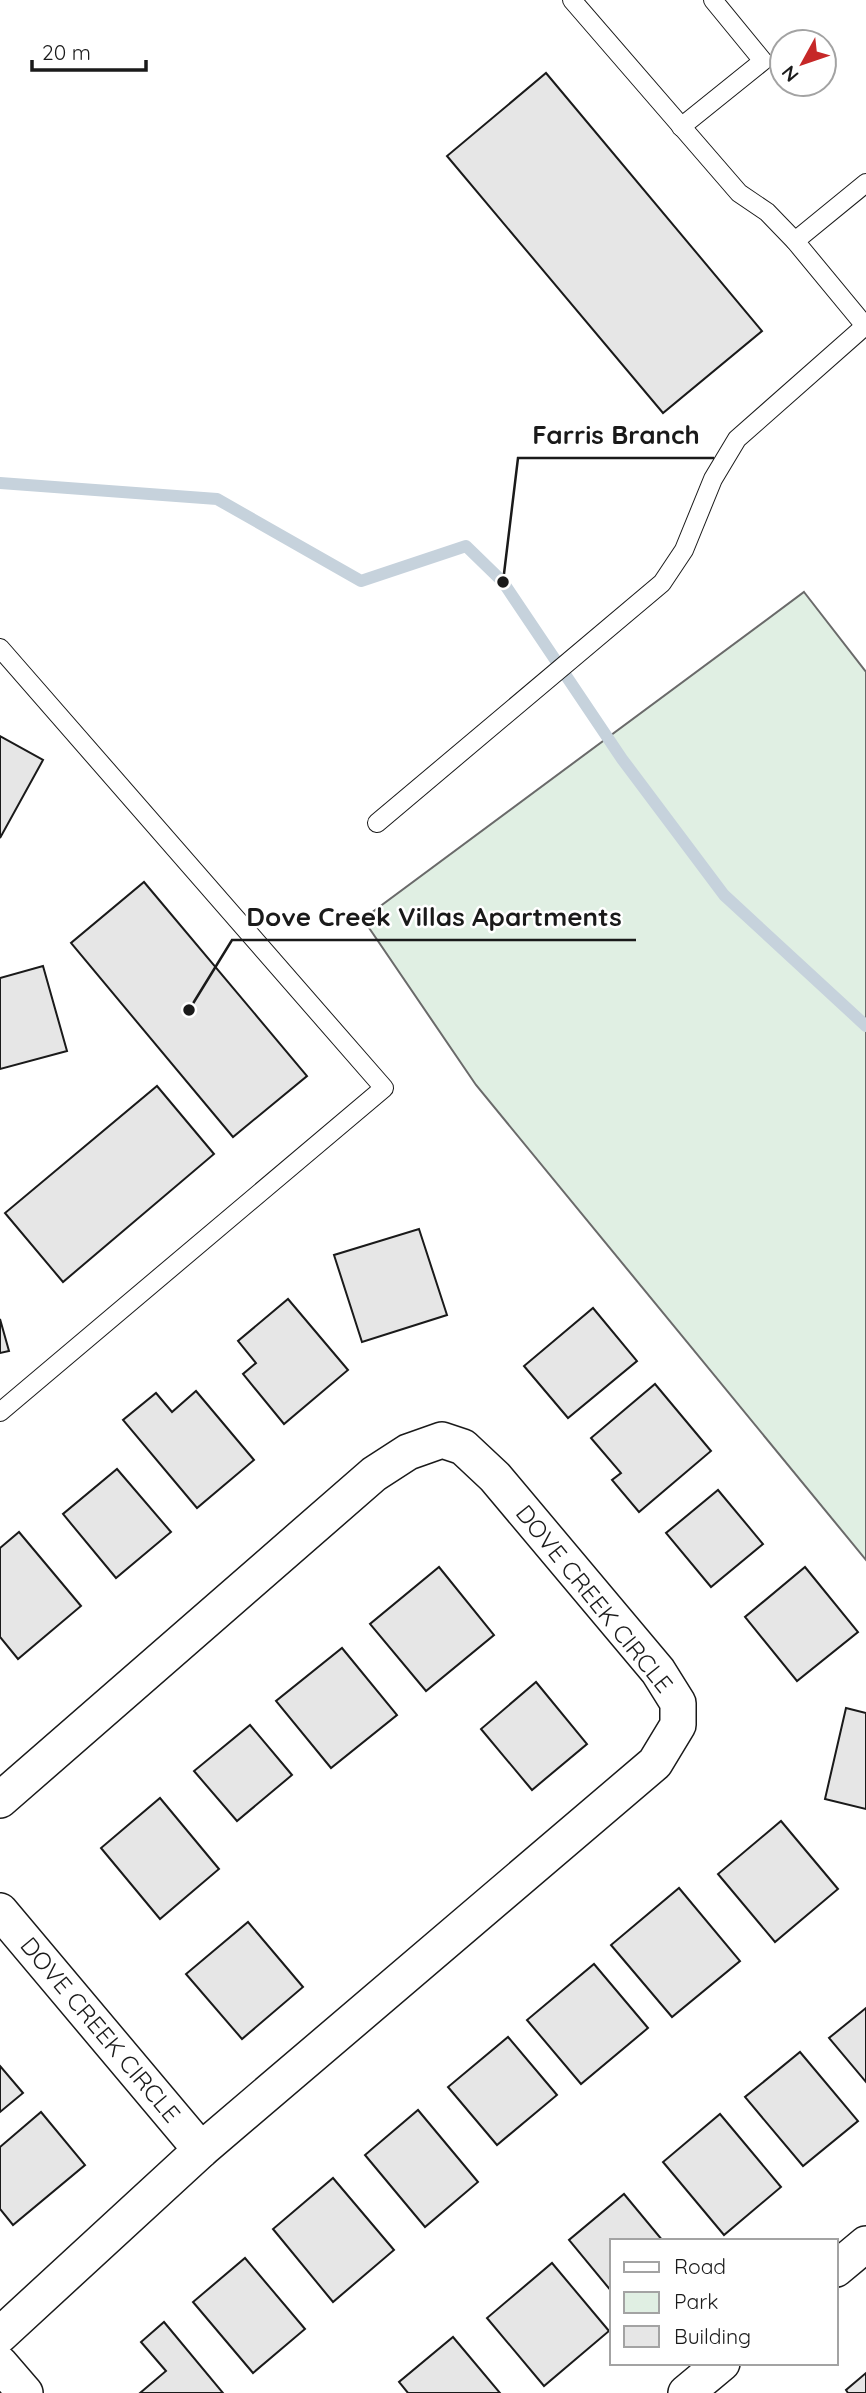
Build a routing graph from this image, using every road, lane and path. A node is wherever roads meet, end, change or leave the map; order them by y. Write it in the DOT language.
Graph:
graph roads {
  1 [pos="572,0"];
  2 [pos="713,0"];
  3 [pos="681,127"];
  4 [pos="866,183"];
  5 [pos="796,241"];
  6 [pos="866,327"];
  7 [pos="0,648"];
  8 [pos="377,823"];
  9 [pos="0,1412"];
  10 [pos="0,1800"];
  11 [pos="0,1910"];
  12 [pos="201,2150"];
  13 [pos="866,2244"];
  14 [pos="838,2267"];
  15 [pos="0,2335"];
  16 [pos="0,2364"];
  17 [pos="720,2365"];
  18 [pos="25,2393"];
  19 [pos="687,2393"];
  1 -- 3 [label="lane"];
  2 -- 3 [label="lane"];
  3 -- 5 [label="lane"];
  4 -- 5 [label="lane"];
  5 -- 6 [label="lane"];
  6 -- 8 [label="lane"];
  7 -- 9 [label="lane"];
  10 -- 12 [label="street, DOVE CREEK CIRCLE"];
  11 -- 12 [label="street, DOVE CREEK CIRCLE"];
  12 -- 15 [label="street, DOVE CREEK CIRCLE"];
  13 -- 14 [label="street"];
  16 -- 18 [label="street"];
  17 -- 19 [label="street"];
}
